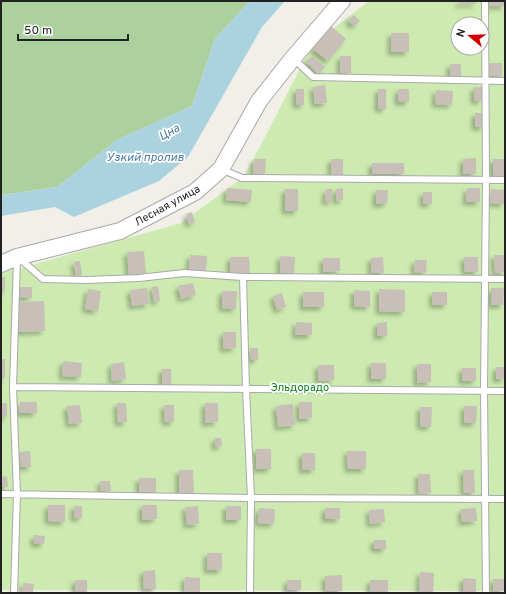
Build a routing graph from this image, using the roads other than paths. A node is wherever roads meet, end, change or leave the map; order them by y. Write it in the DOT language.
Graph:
graph roads {
  1 [pos="342,1"];
  2 [pos="485,1"];
  3 [pos="293,58"];
  4 [pos="485,81"];
  5 [pos="505,81"];
  6 [pos="221,169"];
  7 [pos="486,180"];
  8 [pos="505,180"];
  9 [pos="17,257"];
  10 [pos="1,264"];
  11 [pos="243,277"];
  12 [pos="485,279"];
  13 [pos="505,279"];
  14 [pos="14,387"];
  15 [pos="246,389"];
  16 [pos="484,390"];
  17 [pos="505,391"];
  18 [pos="1,494"];
  19 [pos="17,494"];
  20 [pos="251,498"];
  21 [pos="485,499"];
  22 [pos="505,499"];
  23 [pos="14,593"];
  24 [pos="250,593"];
  25 [pos="486,593"];
  1 -- 3 [label="street, Лесная улица"];
  2 -- 4 [label="lane"];
  3 -- 4 [label="lane"];
  3 -- 6 [label="street, Лесная улица"];
  4 -- 5 [label="lane"];
  4 -- 7 [label="lane"];
  6 -- 7 [label="lane"];
  6 -- 9 [label="street, Лесная улица"];
  7 -- 8 [label="lane"];
  7 -- 12 [label="lane"];
  9 -- 10 [label="street, Лесная улица"];
  9 -- 11 [label="lane"];
  9 -- 14 [label="lane"];
  11 -- 12 [label="lane"];
  11 -- 15 [label="lane"];
  12 -- 13 [label="lane"];
  12 -- 16 [label="lane"];
  14 -- 15 [label="lane"];
  14 -- 19 [label="lane"];
  15 -- 16 [label="lane"];
  15 -- 20 [label="lane"];
  16 -- 17 [label="lane"];
  16 -- 21 [label="lane"];
  18 -- 19 [label="lane"];
  19 -- 20 [label="lane"];
  19 -- 23 [label="lane"];
  20 -- 21 [label="lane"];
  20 -- 24 [label="lane"];
  21 -- 22 [label="lane"];
  21 -- 25 [label="lane"];
}
